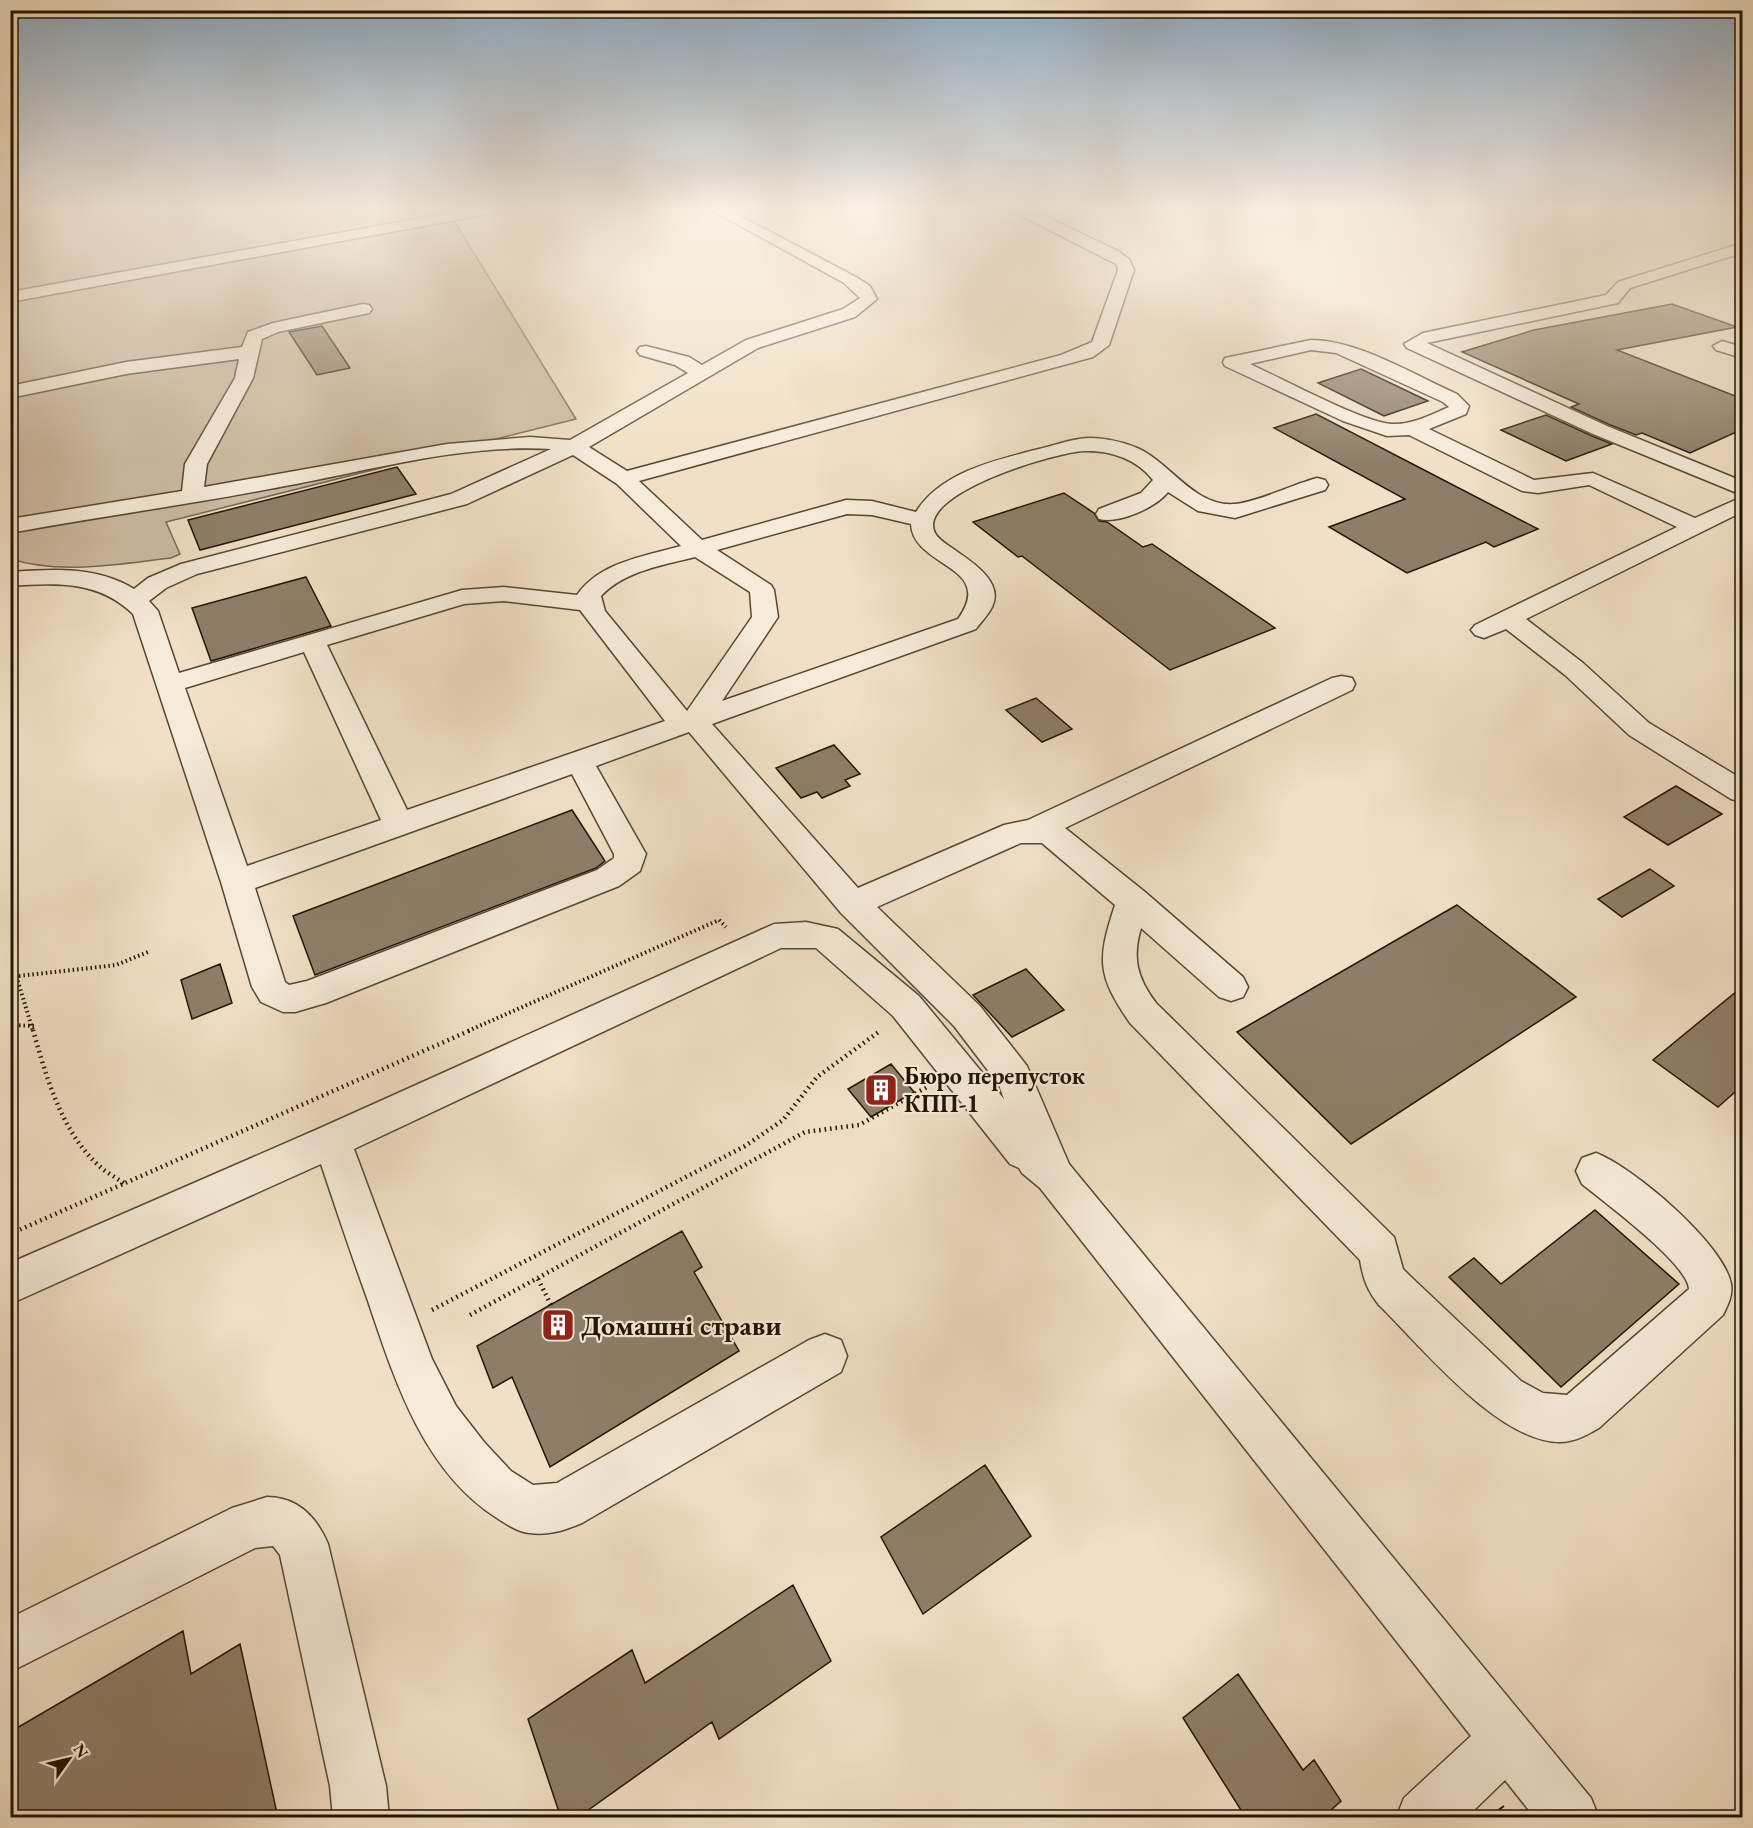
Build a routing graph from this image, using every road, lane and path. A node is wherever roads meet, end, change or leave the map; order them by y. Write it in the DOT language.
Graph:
graph roads {
  1 [pos="36,292"];
  2 [pos="865,292"];
  3 [pos="1119,292"];
  4 [pos="1618,292"];
  5 [pos="10,297"];
  6 [pos="363,309"];
  7 [pos="1722,346"];
  8 [pos="646,351"];
  9 [pos="249,352"];
  10 [pos="1743,353"];
  11 [pos="702,373"];
  12 [pos="10,392"];
  13 [pos="1412,429"];
  14 [pos="573,447"];
  15 [pos="622,479"];
  16 [pos="1164,480"];
  17 [pos="1317,485"];
  18 [pos="1743,489"];
  19 [pos="192,495"];
  20 [pos="1743,504"];
  21 [pos="1107,514"];
  22 [pos="922,520"];
  23 [pos="10,526"];
  24 [pos="1695,527"];
  25 [pos="698,549"];
  26 [pos="10,579"];
  27 [pos="136,600"];
  28 [pos="591,604"];
  29 [pos="1508,618"];
  30 [pos="1484,630"];
  31 [pos="312,641"];
  32 [pos="170,684"];
  33 [pos="1342,684"];
  34 [pos="688,723"];
  35 [pos="579,761"];
  36 [pos="1743,792"];
  37 [pos="399,825"];
  38 [pos="1034,830"];
  39 [pos="237,882"];
  40 [pos="1133,900"];
  41 [pos="853,904"];
  42 [pos="745,951"];
  43 [pos="148,952"];
  44 [pos="10,955"];
  45 [pos="17,975"];
  46 [pos="10,977"];
  47 [pos="1231,987"];
  48 [pos="873,1022"];
  49 [pos="10,1025"];
  50 [pos="34,1026"];
  51 [pos="880,1031"];
  52 [pos="887,1038"];
  53 [pos="922,1077"];
  54 [pos="332,1141"];
  55 [pos="1039,1164"];
  56 [pos="1596,1170"];
  57 [pos="124,1183"];
  58 [pos="10,1234"];
  59 [pos="538,1279"];
  60 [pos="10,1284"];
  61 [pos="551,1305"];
  62 [pos="470,1315"];
  63 [pos="399,1327"];
  64 [pos="825,1356"];
  65 [pos="10,1646"];
  66 [pos="1506,1737"];
  67 [pos="361,1818"];
  68 [pos="1424,1818"];
  69 [pos="1571,1818"];
  1 -- 5 [label="lane"];
  2 -- 11 [label="lane"];
  3 -- 15 [label="lane"];
  4 -- 18 [label="lane"];
  6 -- 9 [label="lane"];
  7 -- 10 [label="lane"];
  8 -- 11 [label="lane"];
  9 -- 12 [label="lane"];
  9 -- 19 [label="lane"];
  11 -- 14 [label="lane"];
  13 -- 13 [label="lane"];
  13 -- 24 [label="lane"];
  14 -- 15 [label="lane"];
  14 -- 19 [label="lane"];
  14 -- 27 [label="lane"];
  15 -- 25 [label="lane"];
  16 -- 17 [label="lane"];
  16 -- 21 [label="lane"];
  16 -- 22 [label="lane"];
  19 -- 23 [label="lane"];
  20 -- 24 [label="lane"];
  22 -- 25 [label="lane"];
  22 -- 34 [label="lane"];
  24 -- 29 [label="lane"];
  25 -- 28 [label="lane"];
  25 -- 34 [label="lane"];
  26 -- 27 [label="lane"];
  27 -- 32 [label="lane"];
  28 -- 31 [label="lane"];
  28 -- 34 [label="lane"];
  29 -- 30 [label="lane"];
  29 -- 36 [label="lane"];
  31 -- 32 [label="lane"];
  31 -- 37 [label="lane"];
  32 -- 39 [label="lane"];
  33 -- 38 [label="lane"];
  34 -- 35 [label="lane"];
  34 -- 41 [label="lane"];
  35 -- 37 [label="lane"];
  35 -- 39 [label="lane"];
  37 -- 39 [label="lane"];
  38 -- 40 [label="lane"];
  38 -- 41 [label="lane"];
  40 -- 47 [label="lane"];
  40 -- 56 [label="lane"];
  41 -- 55 [label="lane"];
  42 -- 54 [label="lane"];
  42 -- 55 [label="lane"];
  42 -- 57 [label="path"];
  43 -- 45 [label="path"];
  44 -- 45 [label="path"];
  45 -- 46 [label="path"];
  45 -- 50 [label="path"];
  48 -- 51 [label="path"];
  49 -- 50 [label="path"];
  50 -- 57 [label="path"];
  51 -- 52 [label="path"];
  51 -- 63 [label="path"];
  53 -- 59 [label="path"];
  54 -- 60 [label="lane"];
  54 -- 63 [label="lane"];
  55 -- 66 [label="lane"];
  57 -- 58 [label="path"];
  59 -- 61 [label="path"];
  59 -- 62 [label="path"];
  63 -- 64 [label="lane"];
  65 -- 67 [label="lane"];
  66 -- 68 [label="lane"];
  66 -- 69 [label="lane"];
}
